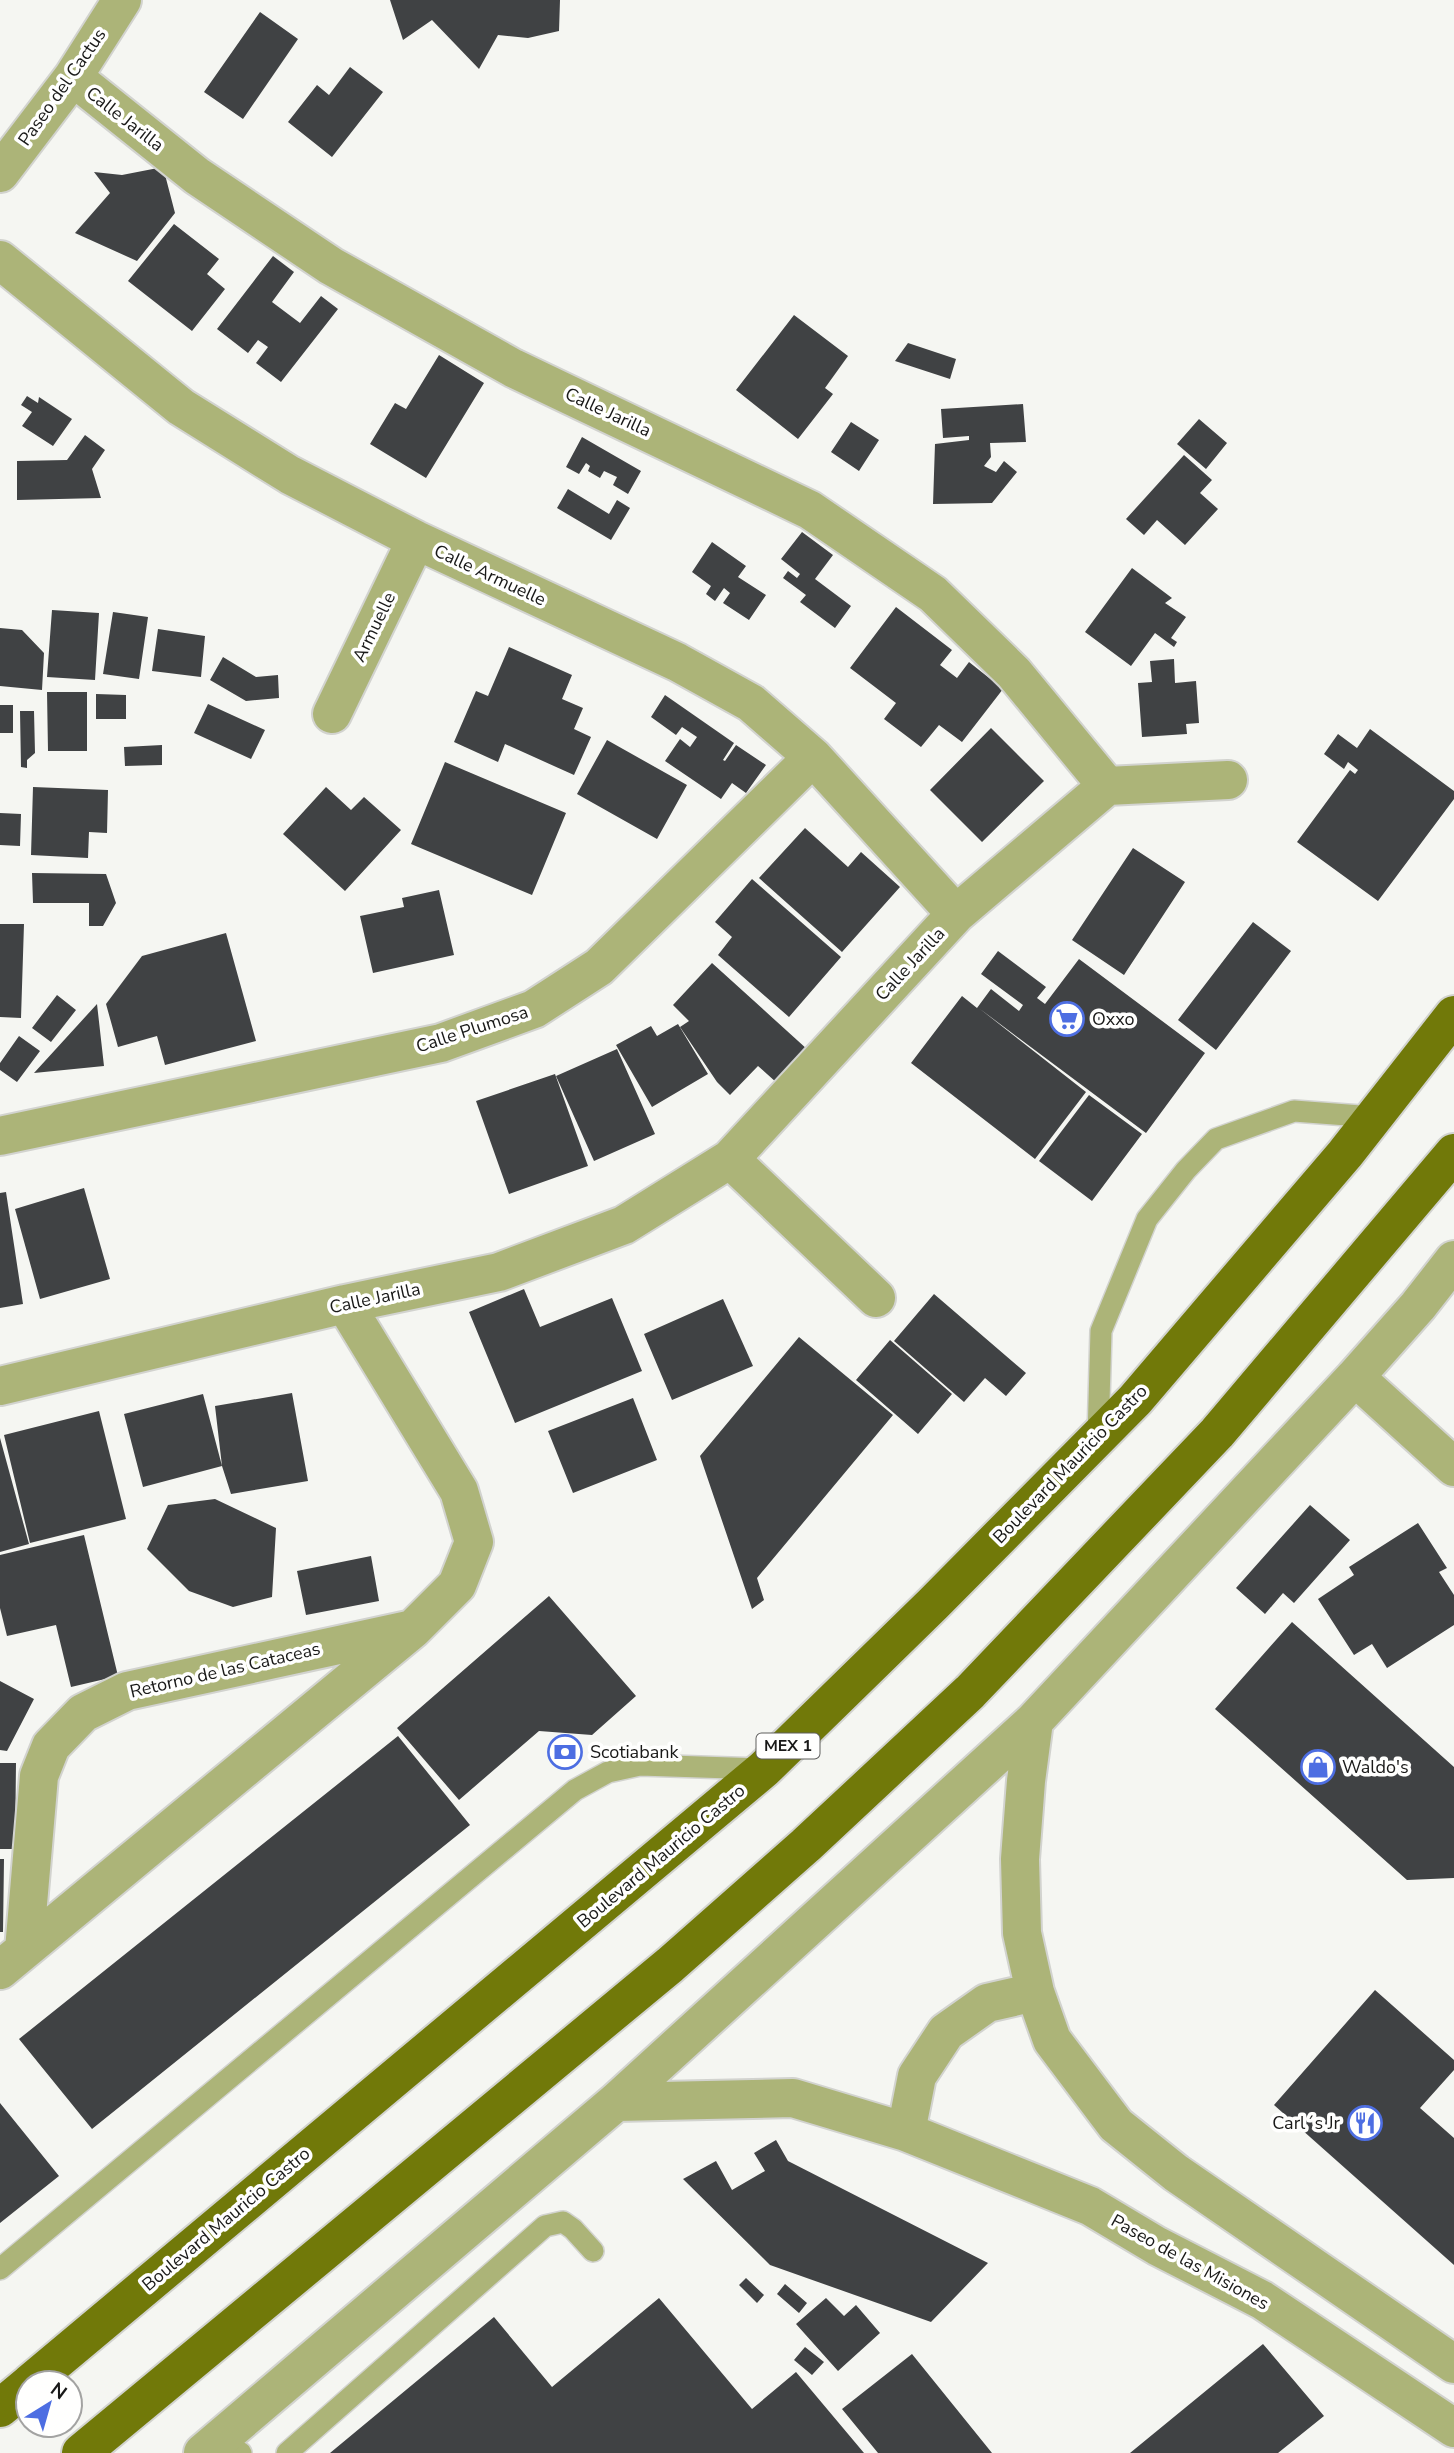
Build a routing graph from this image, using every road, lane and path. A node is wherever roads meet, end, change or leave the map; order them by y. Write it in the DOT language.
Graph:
graph roads {
  1 [pos="122,0"];
  2 [pos="73,78"];
  3 [pos="0,173"];
  4 [pos="0,260"];
  5 [pos="416,540"];
  6 [pos="332,714"];
  7 [pos="813,757"];
  8 [pos="1228,779"];
  9 [pos="1107,786"];
  10 [pos="956,914"];
  11 [pos="1454,1015"];
  12 [pos="1374,1117"];
  13 [pos="0,1136"];
  14 [pos="1454,1153"];
  15 [pos="730,1159"];
  16 [pos="1454,1260"];
  17 [pos="876,1298"];
  18 [pos="345,1304"];
  19 [pos="1355,1377"];
  20 [pos="0,1386"];
  21 [pos="1098,1437"];
  22 [pos="1454,1467"];
  23 [pos="413,1629"];
  24 [pos="1034,1721"];
  25 [pos="764,1769"];
  26 [pos="12,1960"];
  27 [pos="1035,1992"];
  28 [pos="616,2102"];
  29 [pos="906,2132"];
  30 [pos="593,2250"];
  31 [pos="0,2269"];
  32 [pos="1454,2364"];
  33 [pos="47,2369"];
  34 [pos="14,2396"];
  35 [pos="0,2408"];
  36 [pos="1454,2428"];
  37 [pos="221,2449"];
  38 [pos="81,2453"];
  39 [pos="287,2453"];
  1 -- 2 [label="street, Paseo del Cactus"];
  2 -- 3 [label="street, Paseo del Cactus"];
  2 -- 9 [label="street, Calle Jarilla"];
  4 -- 5 [label="street, Calle Armuelle"];
  5 -- 6 [label="street, Armuelle"];
  5 -- 7 [label="street, Calle Armuelle"];
  7 -- 10 [label="street, Calle Armuelle"];
  7 -- 13 [label="street, Calle Plumosa"];
  8 -- 9 [label="street"];
  9 -- 10 [label="street, Calle Jarilla"];
  10 -- 15 [label="street, Calle Jarilla"];
  11 -- 12 [label="main road, Boulevard Mauricio Castro / MEX 1"];
  12 -- 21 [label="main road, Boulevard Mauricio Castro / MEX 1"];
  12 -- 21 [label="lane"];
  14 -- 38 [label="main road"];
  15 -- 17 [label="street"];
  15 -- 18 [label="street, Calle Jarilla"];
  16 -- 19 [label="street"];
  18 -- 20 [label="street, Calle Jarilla"];
  18 -- 23 [label="street, Retorno de las Cataceas"];
  19 -- 22 [label="street"];
  19 -- 24 [label="street"];
  21 -- 25 [label="main road, Boulevard Mauricio Castro / MEX 1"];
  23 -- 26 [label="street, Retorno de las Cataceas"];
  23 -- 26 [label="street, Retorno de las Cataceas"];
  24 -- 27 [label="street"];
  24 -- 28 [label="street"];
  25 -- 31 [label="lane"];
  25 -- 33 [label="main road, Boulevard Mauricio Castro / MEX 1"];
  27 -- 29 [label="street"];
  27 -- 32 [label="street"];
  28 -- 29 [label="street, Paseo de las Misiones"];
  28 -- 37 [label="street"];
  29 -- 36 [label="street, Paseo de las Misiones"];
  30 -- 39 [label="lane"];
  34 -- 35 [label="main road, Boulevard Mauricio Castro / MEX 1"];
}
